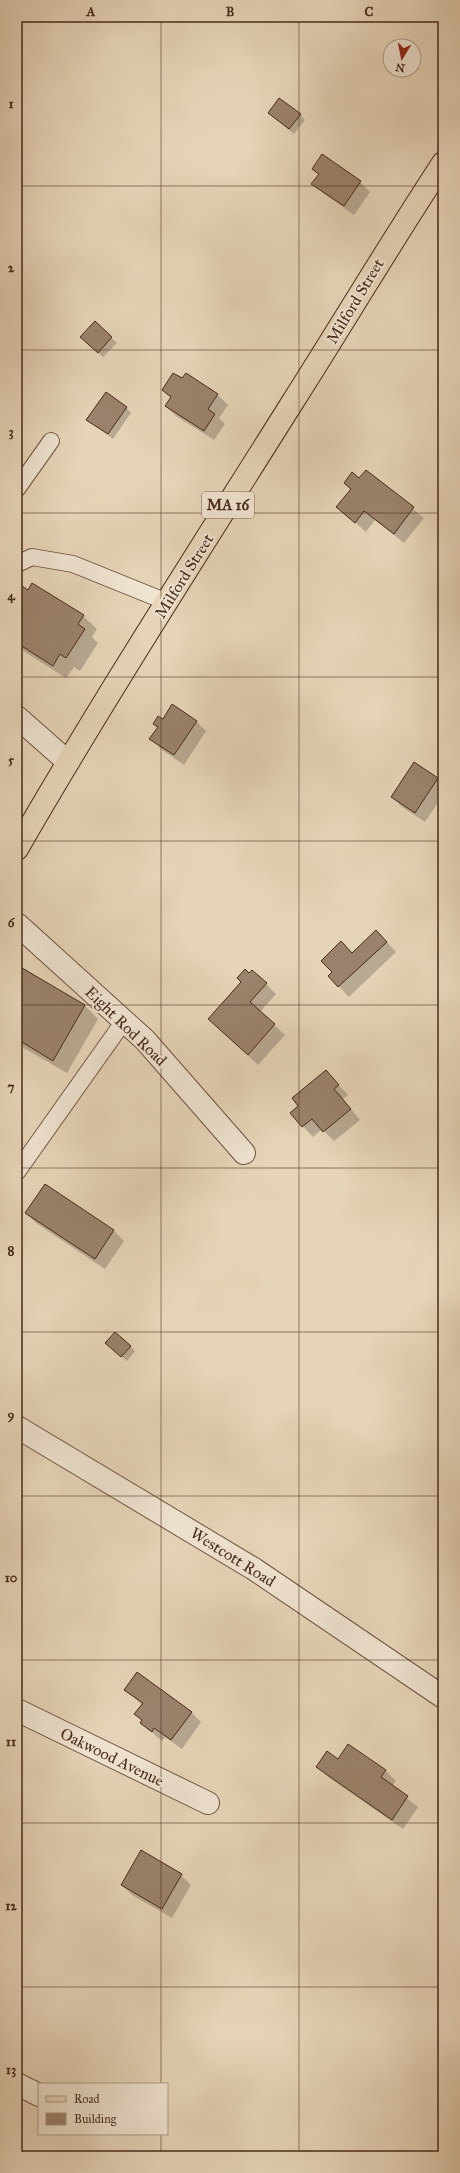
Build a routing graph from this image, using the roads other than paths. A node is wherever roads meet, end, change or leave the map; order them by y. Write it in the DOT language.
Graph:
graph roads {
  1 [pos="443,163"];
  2 [pos="51,441"];
  3 [pos="17,489"];
  4 [pos="17,564"];
  5 [pos="167,602"];
  6 [pos="17,717"];
  7 [pos="68,762"];
  8 [pos="17,848"];
  9 [pos="17,924"];
  10 [pos="124,1021"];
  11 [pos="244,1153"];
  12 [pos="17,1172"];
  13 [pos="17,1427"];
  14 [pos="443,1697"];
  15 [pos="17,1710"];
  16 [pos="208,1803"];
  17 [pos="17,2084"];
  18 [pos="38,2094"];
  1 -- 5 [label="main road, Milford Street / MA 16"];
  2 -- 3 [label="lane"];
  4 -- 5 [label="lane"];
  5 -- 7 [label="main road, Milford Street / MA 16"];
  6 -- 7 [label="street"];
  7 -- 8 [label="main road, Milford Street / MA 16"];
  9 -- 10 [label="street, Eight Rod Road"];
  10 -- 11 [label="street, Eight Rod Road"];
  10 -- 12 [label="lane"];
  13 -- 14 [label="street, Westcott Road"];
  15 -- 16 [label="street, Oakwood Avenue"];
  17 -- 18 [label="street"];
}
